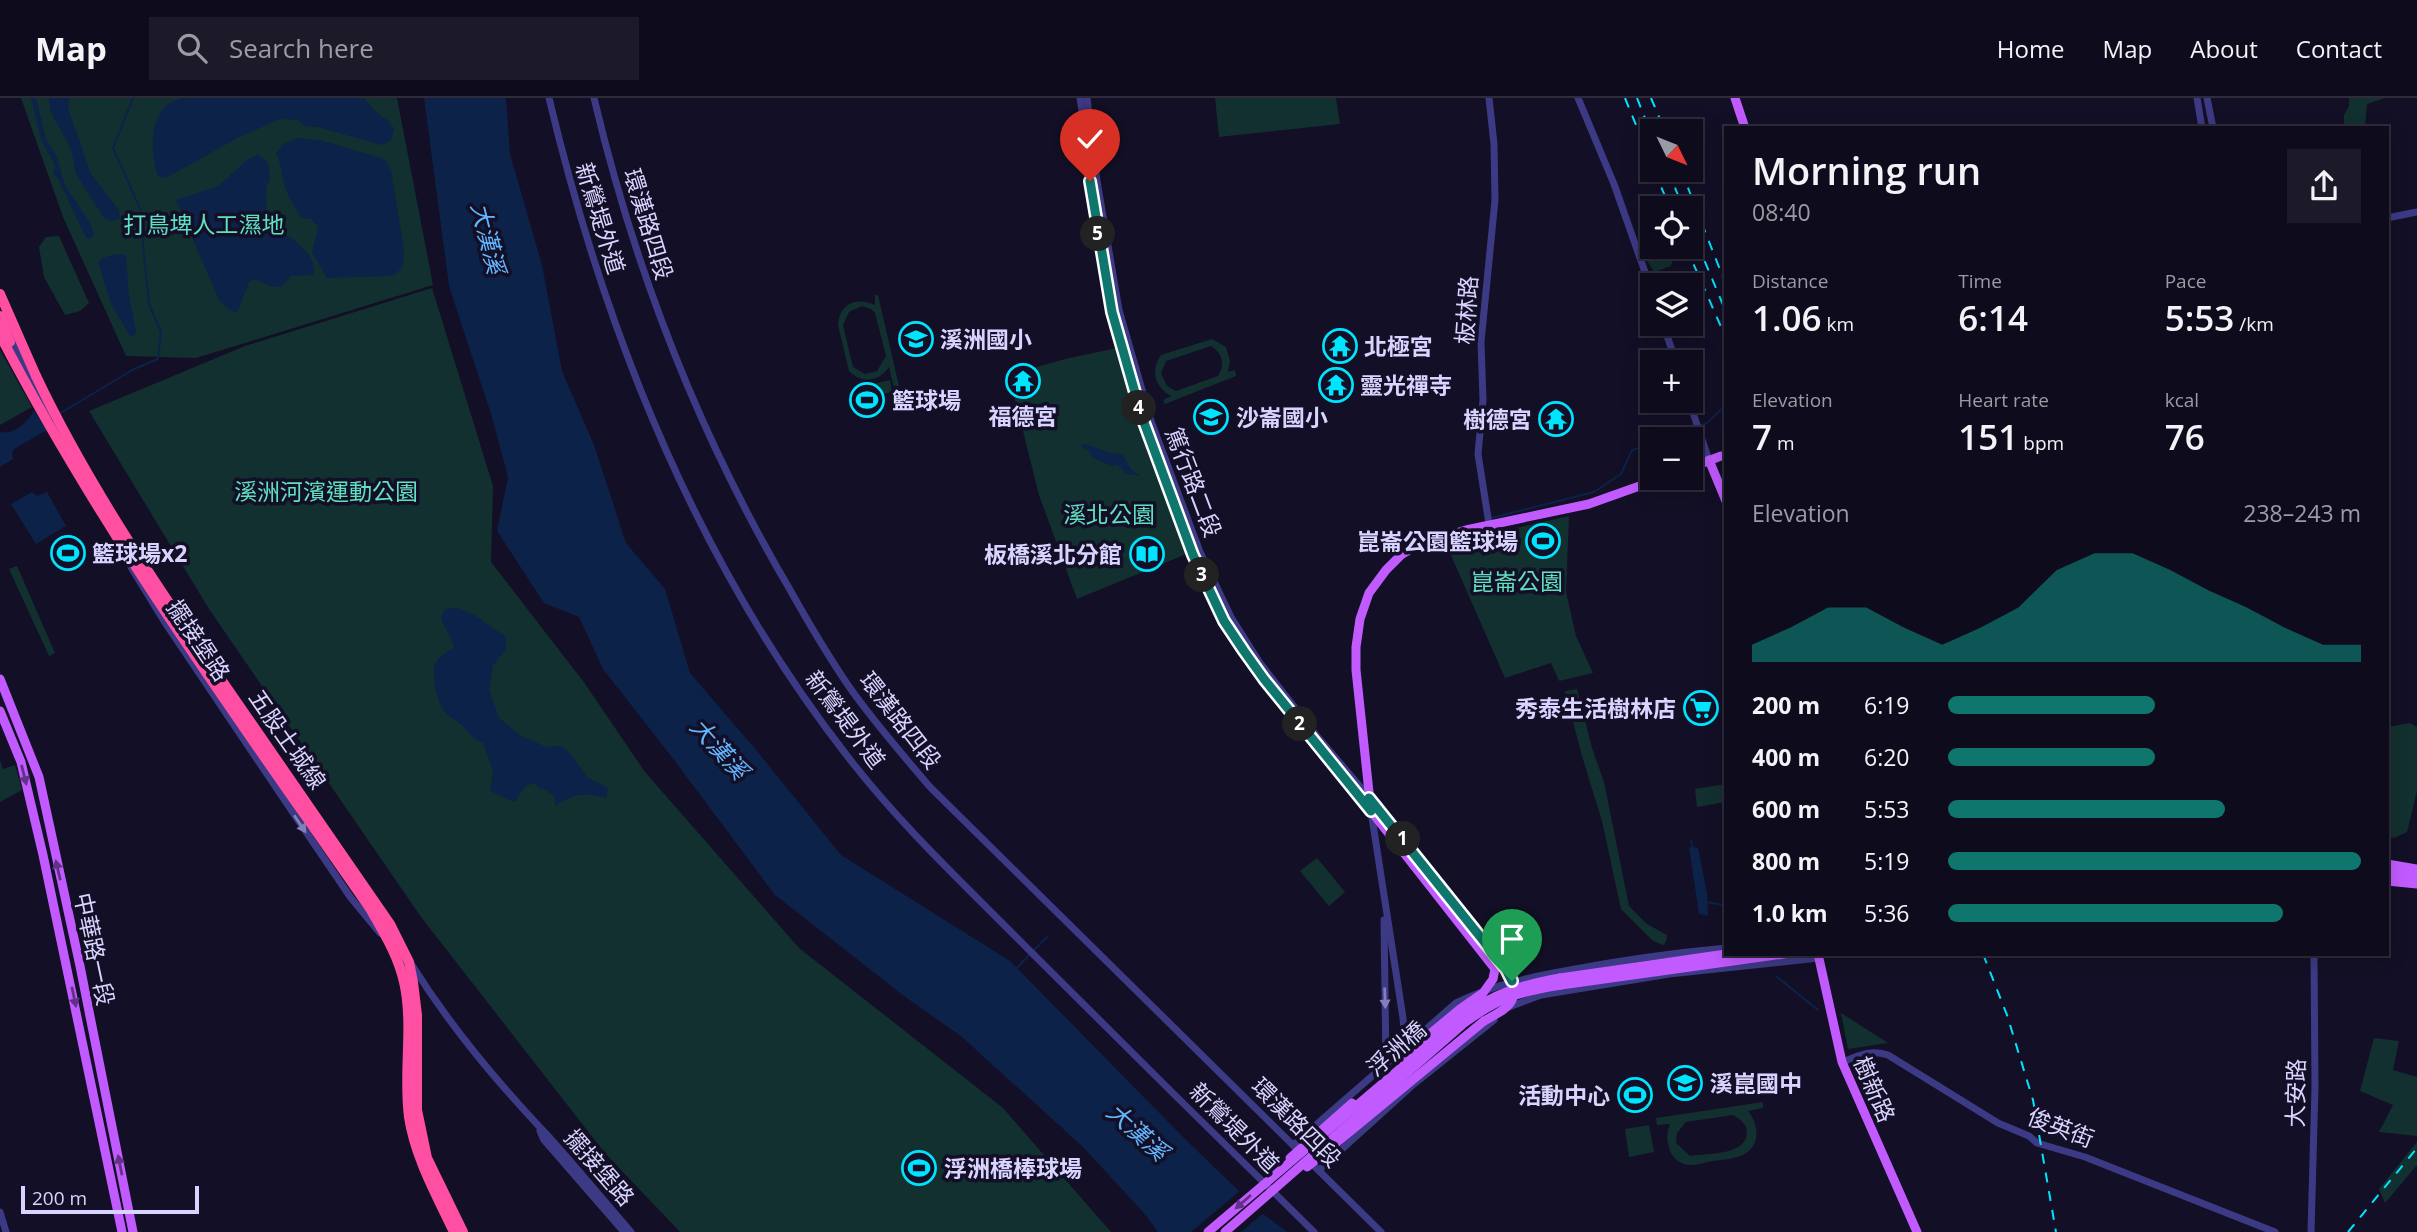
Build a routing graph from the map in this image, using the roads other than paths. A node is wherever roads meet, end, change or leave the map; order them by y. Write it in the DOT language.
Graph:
graph roads {
  1 [pos="549,98"];
  2 [pos="594,98"];
  3 [pos="1080,98"];
  4 [pos="1087,98"];
  5 [pos="1489,98"];
  6 [pos="1578,98"];
  7 [pos="1735,98"];
  8 [pos="2197,98"];
  9 [pos="2207,98"];
  10 [pos="1744,126"];
  11 [pos="2202,126"];
  12 [pos="2213,126"];
  13 [pos="2417,212"];
  14 [pos="2389,218"];
  15 [pos="1107,258"];
  16 [pos="1645,273"];
  17 [pos="0,294"];
  18 [pos="0,317"];
  19 [pos="0,335"];
  20 [pos="13,342"];
  21 [pos="36,376"];
  22 [pos="26,384"];
  23 [pos="1693,413"];
  24 [pos="1721,456"];
  25 [pos="1709,460"];
  26 [pos="1703,463"];
  27 [pos="1640,486"];
  28 [pos="1724,496"];
  29 [pos="108,517"];
  30 [pos="1489,524"];
  31 [pos="0,679"];
  32 [pos="228,696"];
  33 [pos="219,703"];
  34 [pos="0,711"];
  35 [pos="1369,798"];
  36 [pos="1371,811"];
  37 [pos="2389,864"];
  38 [pos="2417,869"];
  39 [pos="2389,873"];
  40 [pos="2413,876"];
  41 [pos="2389,881"];
  42 [pos="2417,884"];
  43 [pos="1385,905"];
  44 [pos="1724,948"];
  45 [pos="1724,954"];
  46 [pos="1769,956"];
  47 [pos="1819,956"];
  48 [pos="2314,956"];
  49 [pos="1628,959"];
  50 [pos="1663,965"];
  51 [pos="1395,972"];
  52 [pos="1384,975"];
  53 [pos="421,978"];
  54 [pos="1512,981"];
  55 [pos="1561,982"];
  56 [pos="1483,993"];
  57 [pos="1541,995"];
  58 [pos="1524,1000"];
  59 [pos="1509,1007"];
  60 [pos="1404,1050"];
  61 [pos="1842,1062"];
  62 [pos="1387,1065"];
  63 [pos="1414,1084"];
  64 [pos="1332,1112"];
  65 [pos="538,1128"];
  66 [pos="1356,1135"];
  67 [pos="1293,1145"];
  68 [pos="1318,1170"];
  69 [pos="1278,1172"];
  70 [pos="1284,1181"];
  71 [pos="0,1212"];
  72 [pos="6,1232"];
  73 [pos="122,1232"];
  74 [pos="133,1232"];
  75 [pos="454,1232"];
  76 [pos="463,1232"];
  77 [pos="624,1232"];
  78 [pos="631,1232"];
  79 [pos="1208,1232"];
  80 [pos="1225,1232"];
  81 [pos="1314,1232"];
  82 [pos="1381,1232"];
  83 [pos="1917,1232"];
  84 [pos="2275,1232"];
  85 [pos="2311,1232"];
  1 -- 81 [label="street, 新鶯堤外道"];
  2 -- 67 [label="street, 環漢路四段"];
  3 -- 15 [label="street"];
  4 -- 15 [label="street"];
  5 -- 30 [label="street, 板林路"];
  6 -- 16 [label="street"];
  7 -- 10 [label="main road"];
  8 -- 11 [label="street"];
  9 -- 12 [label="street"];
  13 -- 14 [label="street"];
  15 -- 35 [label="street, 篤行路二段"];
  15 -- 36 [label="street, 篤行路二段"];
  17 -- 21 [label="highway, 五股土城線"];
  18 -- 20 [label="street, 擺接堡路"];
  18 -- 21 [label="highway, bridge"];
  18 -- 22 [label="highway, bridge"];
  19 -- 20 [label="street"];
  19 -- 22 [label="highway, 五股土城線, bridge"];
  20 -- 29 [label="street, 擺接堡路"];
  21 -- 76 [label="highway, 五股土城線, bridge"];
  22 -- 75 [label="highway, 五股土城線, bridge"];
  23 -- 25 [label="street"];
  24 -- 25 [label="main road"];
  25 -- 26 [label="main road"];
  25 -- 28 [label="main road"];
  27 -- 30 [label="main road"];
  29 -- 32 [label="street, 擺接堡路"];
  29 -- 33 [label="street, 擺接堡路"];
  30 -- 35 [label="main road"];
  74 -- 31 [label="main road, 中華路一段, one-way"];
  32 -- 33 [label="street"];
  32 -- 53 [label="street, 擺接堡路"];
  33 -- 53 [label="street, 擺接堡路, one-way"];
  34 -- 73 [label="main road, 中華路一段, one-way"];
  35 -- 36 [label="main road"];
  35 -- 54 [label="main road"];
  36 -- 43 [label="street"];
  36 -- 56 [label="main road"];
  37 -- 38 [label="main road"];
  39 -- 40 [label="main road"];
  41 -- 42 [label="main road"];
  43 -- 51 [label="street"];
  43 -- 52 [label="street"];
  44 -- 49 [label="street"];
  45 -- 50 [label="main road"];
  46 -- 50 [label="main road"];
  47 -- 57 [label="street"];
  47 -- 61 [label="main road, 樹新路"];
  48 -- 85 [label="street, 大安路"];
  49 -- 50 [label="street"];
  49 -- 54 [label="street"];
  50 -- 55 [label="main road, 浮洲橋"];
  50 -- 57 [label="street"];
  51 -- 52 [label="street"];
  51 -- 60 [label="street"];
  52 -- 62 [label="street, one-way"];
  53 -- 65 [label="street, 擺接堡路"];
  54 -- 56 [label="street"];
  54 -- 59 [label="main road"];
  55 -- 69 [label="main road, 浮洲橋, bridge"];
  55 -- 70 [label="main road, 浮洲橋, bridge"];
  56 -- 60 [label="street"];
  56 -- 69 [label="main road, bridge"];
  57 -- 58 [label="street"];
  58 -- 59 [label="street"];
  58 -- 63 [label="street"];
  59 -- 70 [label="main road, bridge"];
  60 -- 62 [label="street"];
  60 -- 63 [label="street"];
  61 -- 83 [label="main road, 樹新路"];
  61 -- 84 [label="street, 俊英街"];
  62 -- 64 [label="street"];
  63 -- 66 [label="street"];
  64 -- 66 [label="street"];
  64 -- 67 [label="street"];
  65 -- 77 [label="street, 擺接堡路"];
  65 -- 78 [label="street, 擺接堡路"];
  66 -- 68 [label="street"];
  67 -- 68 [label="street, 環漢路四段"];
  68 -- 82 [label="street, 環漢路四段"];
  69 -- 79 [label="main road, 浮洲橋, one-way, bridge"];
  70 -- 80 [label="main road, 浮洲橋, bridge"];
  71 -- 72 [label="street"];
}
